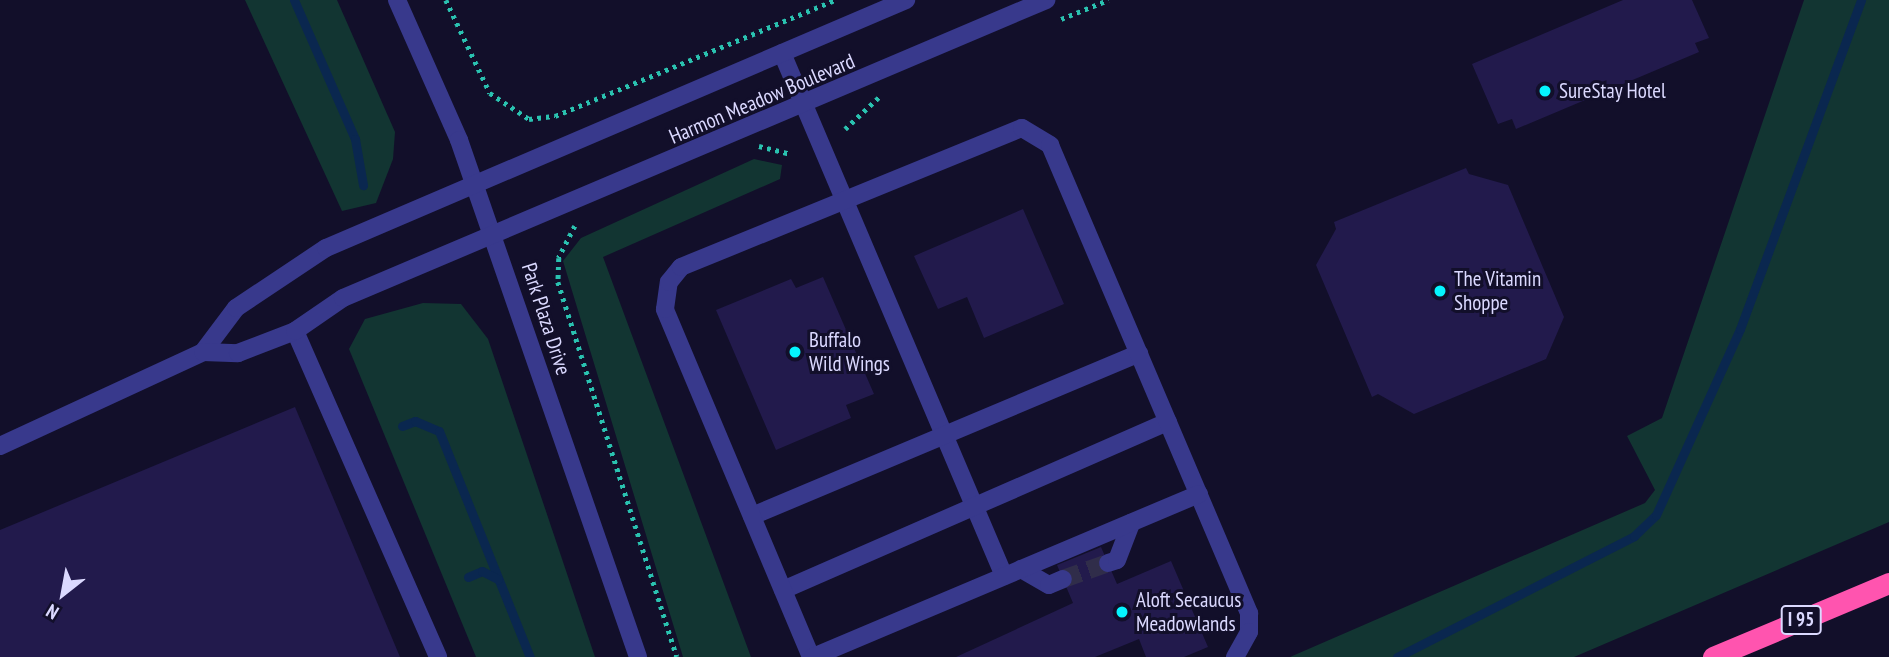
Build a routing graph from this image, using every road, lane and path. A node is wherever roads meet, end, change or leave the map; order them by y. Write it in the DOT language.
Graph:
graph roads {
  1 [pos="397,0"];
  2 [pos="446,0"];
  3 [pos="835,0"];
  4 [pos="906,0"];
  5 [pos="1046,0"];
  6 [pos="782,53"];
  7 [pos="804,107"];
  8 [pos="747,151"];
  9 [pos="788,153"];
  10 [pos="476,184"];
  11 [pos="840,201"];
  12 [pos="584,219"];
  13 [pos="493,233"];
  14 [pos="295,331"];
  15 [pos="203,352"];
  16 [pos="1139,353"];
  17 [pos="1168,422"];
  18 [pos="942,436"];
  19 [pos="0,446"];
  20 [pos="1199,494"];
  21 [pos="973,507"];
  22 [pos="752,516"];
  23 [pos="1131,523"];
  24 [pos="1108,563"];
  25 [pos="1021,569"];
  26 [pos="1004,576"];
  27 [pos="1063,579"];
  28 [pos="1889,583"];
  29 [pos="783,590"];
  30 [pos="438,657"];
  31 [pos="638,657"];
  32 [pos="677,657"];
  33 [pos="812,657"];
  34 [pos="1235,657"];
  35 [pos="1713,657"];
  1 -- 10 [label="street, Park Plaza Drive"];
  2 -- 3 [label="path"];
  4 -- 6 [label="street, Harmon Meadow Boulevard"];
  5 -- 7 [label="street, Harmon Meadow Boulevard"];
  6 -- 7 [label="street"];
  6 -- 10 [label="street, Harmon Meadow Boulevard"];
  7 -- 11 [label="street"];
  7 -- 13 [label="street, Harmon Meadow Boulevard"];
  8 -- 9 [label="path"];
  10 -- 13 [label="street, Park Plaza Drive"];
  10 -- 15 [label="street, Harmon Meadow Boulevard"];
  11 -- 16 [label="street"];
  11 -- 18 [label="street"];
  11 -- 22 [label="street"];
  12 -- 32 [label="path"];
  13 -- 14 [label="street, Harmon Meadow Boulevard"];
  13 -- 31 [label="street, Park Plaza Drive"];
  14 -- 15 [label="street, Harmon Meadow Boulevard"];
  14 -- 30 [label="street"];
  15 -- 19 [label="street"];
  16 -- 17 [label="street"];
  16 -- 18 [label="street"];
  17 -- 20 [label="street"];
  17 -- 21 [label="street"];
  18 -- 21 [label="street"];
  18 -- 22 [label="street"];
  20 -- 23 [label="street"];
  20 -- 34 [label="street"];
  21 -- 26 [label="street"];
  21 -- 29 [label="street"];
  22 -- 29 [label="street"];
  23 -- 24 [label="street"];
  23 -- 25 [label="street"];
  25 -- 26 [label="street"];
  25 -- 27 [label="street"];
  26 -- 33 [label="street"];
  28 -- 35 [label="highway, I 95"];
  29 -- 33 [label="street"];
}
